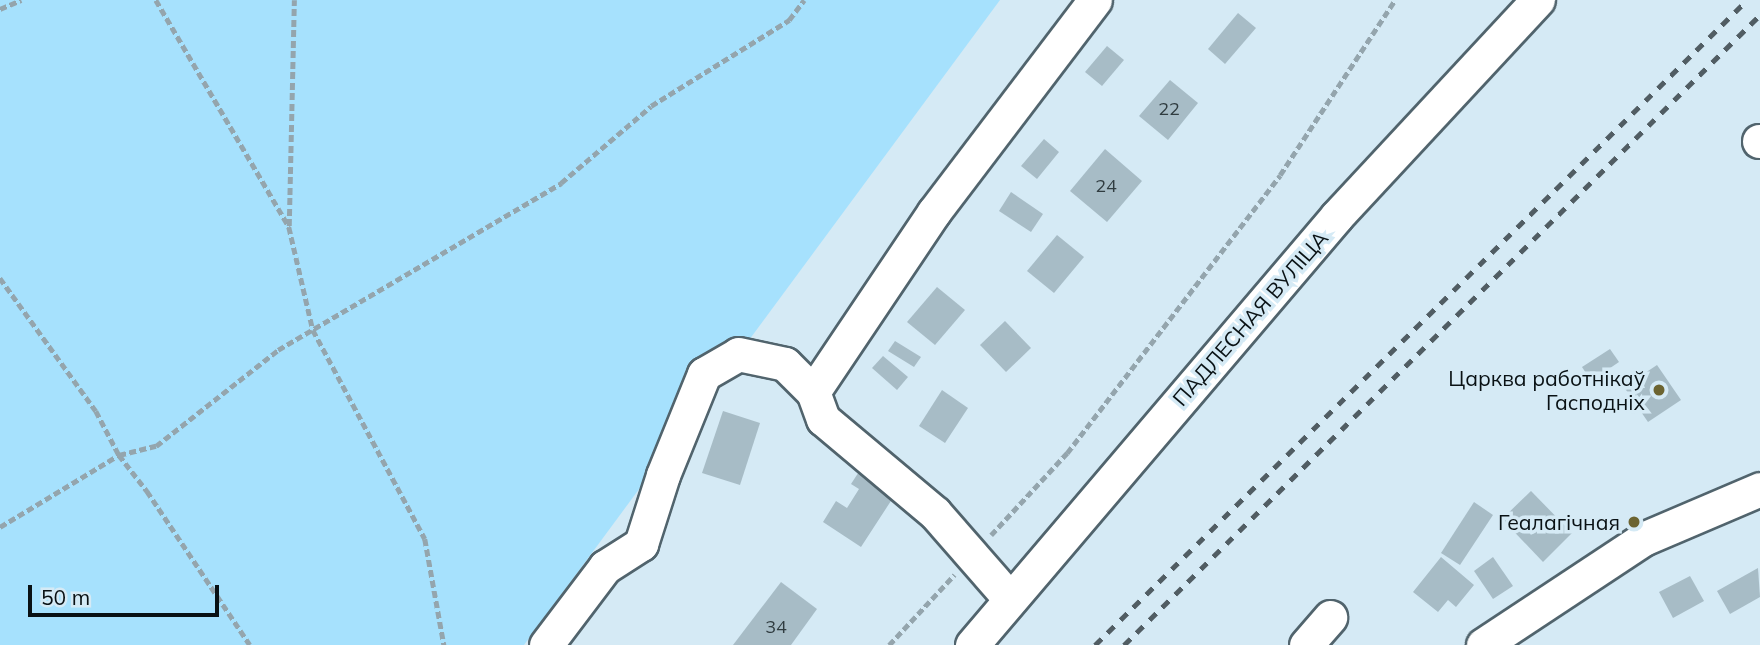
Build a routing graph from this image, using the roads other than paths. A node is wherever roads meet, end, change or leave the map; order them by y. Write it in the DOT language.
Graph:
graph roads {
  1 [pos="1095,0"];
  2 [pos="1538,0"];
  3 [pos="813,392"];
  4 [pos="1760,489"];
  5 [pos="1010,600"];
  6 [pos="1330,617"];
  7 [pos="546,645"];
  8 [pos="972,645"];
  9 [pos="1306,645"];
  10 [pos="1483,645"];
  1 -- 3 [label="street"];
  2 -- 5 [label="street, ПАДЛЕСНАЯ ВУЛІЦА"];
  3 -- 5 [label="street"];
  3 -- 7 [label="street"];
  4 -- 10 [label="street"];
  5 -- 8 [label="street, ПАДЛЕСНАЯ ВУЛІЦА"];
  6 -- 9 [label="street"];
}
